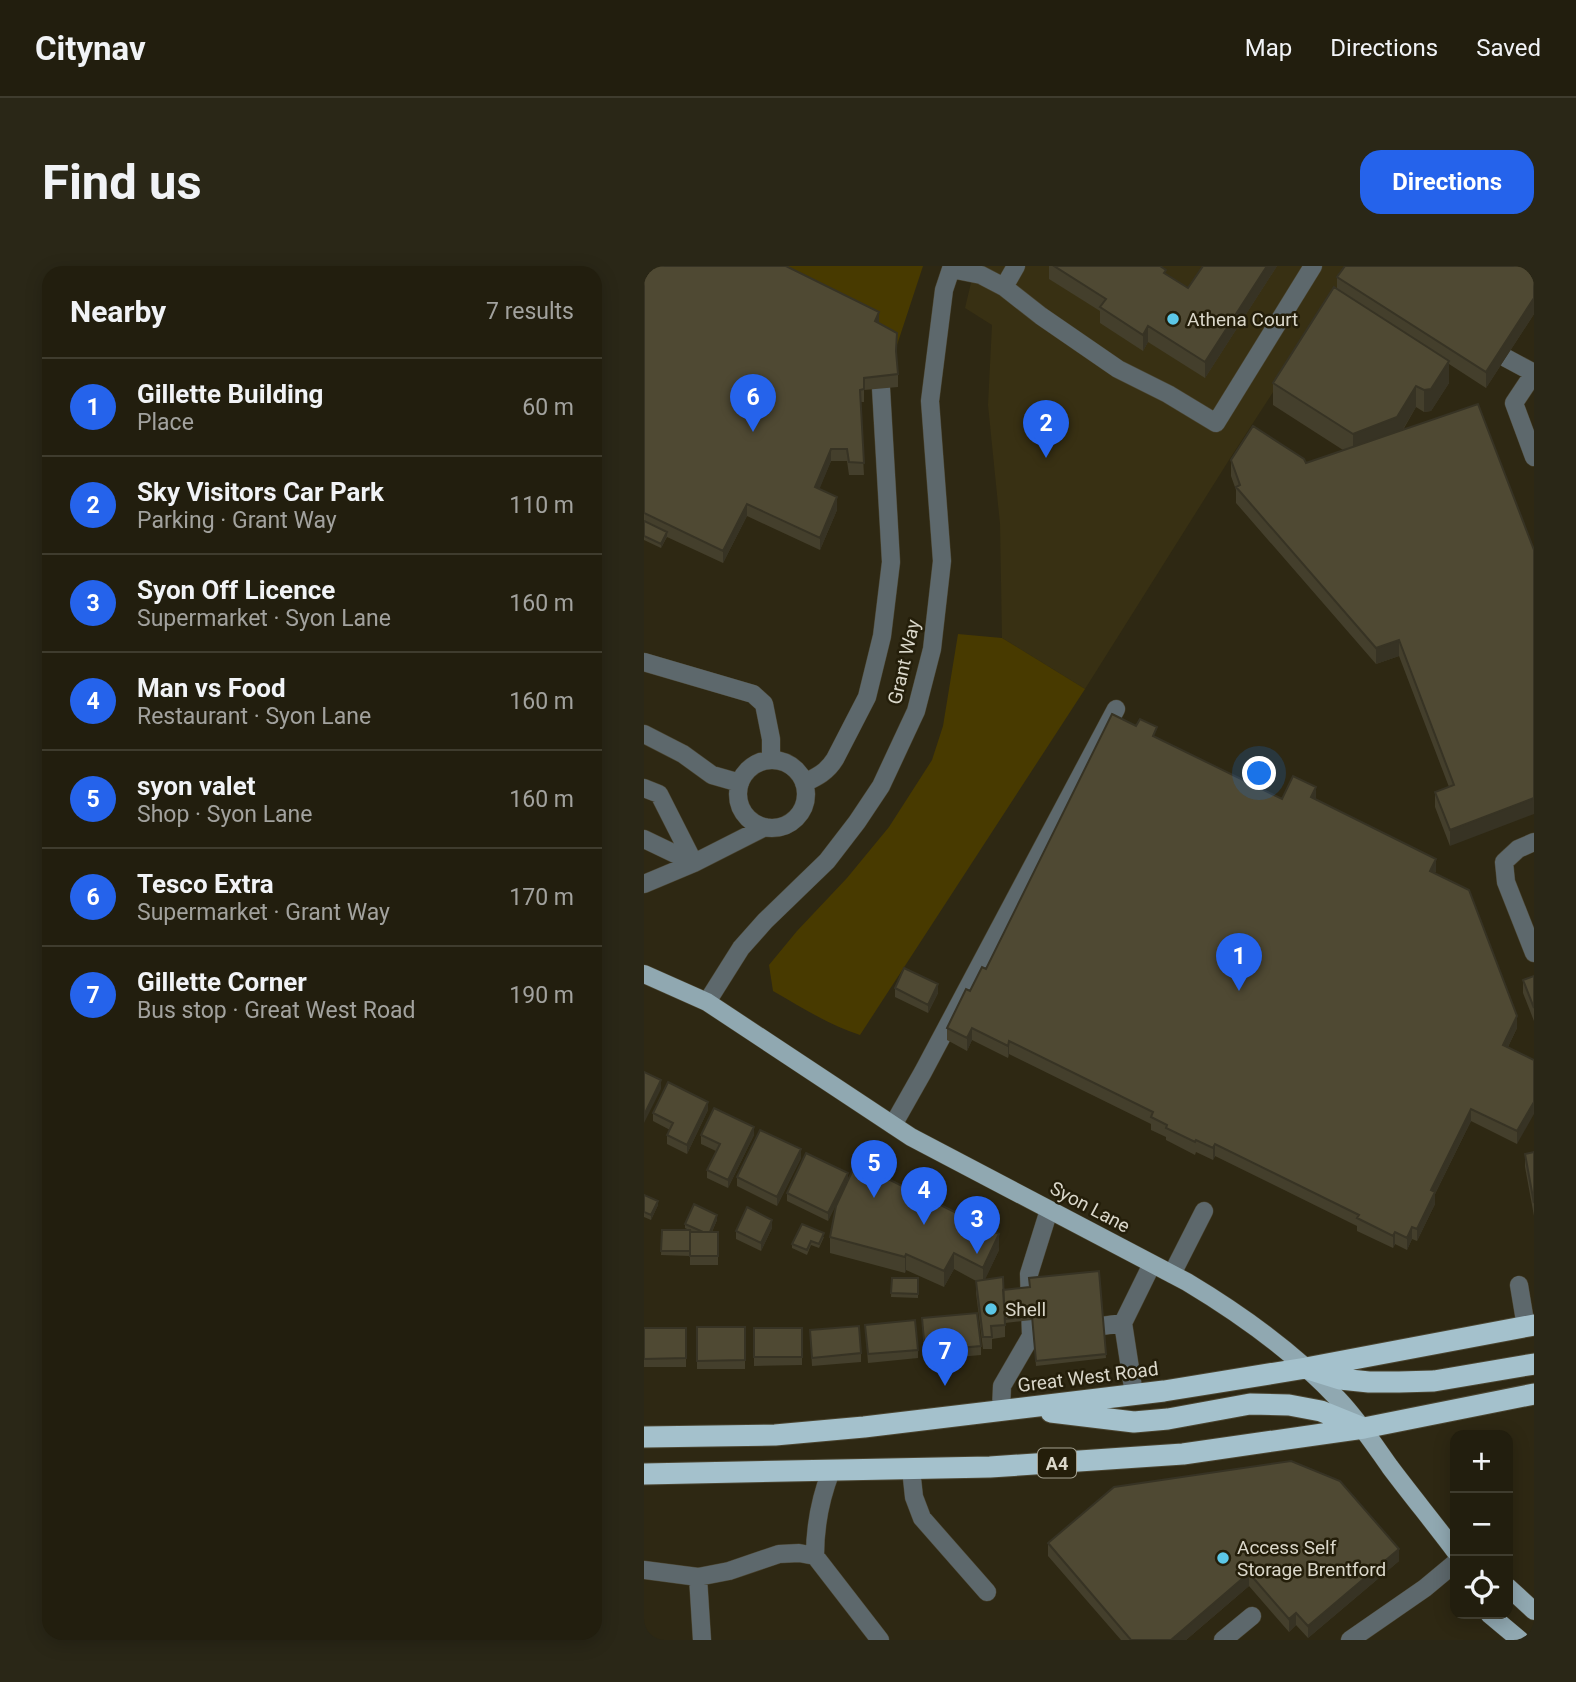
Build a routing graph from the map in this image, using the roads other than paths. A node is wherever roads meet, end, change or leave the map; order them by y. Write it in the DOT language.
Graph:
graph roads {
  1 [pos="1016,266"];
  2 [pos="1313,266"];
  3 [pos="951,267"];
  4 [pos="1003,287"];
  5 [pos="1506,358"];
  6 [pos="1534,373"];
  7 [pos="881,388"];
  8 [pos="1534,457"];
  9 [pos="644,662"];
  10 [pos="1116,709"];
  11 [pos="644,734"];
  12 [pos="771,760"];
  13 [pos="740,783"];
  14 [pos="804,783"];
  15 [pos="644,788"];
  16 [pos="765,827"];
  17 [pos="644,839"];
  18 [pos="1534,842"];
  19 [pos="694,863"];
  20 [pos="644,884"];
  21 [pos="1534,953"];
  22 [pos="644,974"];
  23 [pos="707,1002"];
  24 [pos="893,1125"];
  25 [pos="1049,1210"];
  26 [pos="1203,1212"];
  27 [pos="1152,1264"];
  28 [pos="1172,1274"];
  29 [pos="1519,1285"];
  30 [pos="1123,1323"];
  31 [pos="1530,1326"];
  32 [pos="1031,1336"];
  33 [pos="1534,1364"];
  34 [pos="1306,1368"];
  35 [pos="1134,1394"];
  36 [pos="1534,1394"];
  37 [pos="1009,1409"];
  38 [pos="1364,1428"];
  39 [pos="644,1437"];
  40 [pos="911,1469"];
  41 [pos="831,1471"];
  42 [pos="644,1474"];
  43 [pos="1450,1544"];
  44 [pos="815,1556"];
  45 [pos="1450,1567"];
  46 [pos="644,1570"];
  47 [pos="698,1577"];
  48 [pos="987,1592"];
  49 [pos="1513,1592"];
  50 [pos="1534,1611"];
  51 [pos="1252,1616"];
  52 [pos="1495,1619"];
  53 [pos="702,1640"];
  54 [pos="880,1640"];
  55 [pos="1223,1640"];
  56 [pos="1350,1640"];
  57 [pos="1520,1640"];
  1 -- 4 [label="street"];
  2 -- 4 [label="street"];
  3 -- 4 [label="street"];
  3 -- 23 [label="street, Grant Way"];
  5 -- 6 [label="street"];
  6 -- 8 [label="street"];
  7 -- 14 [label="street"];
  9 -- 12 [label="street"];
  10 -- 24 [label="street"];
  11 -- 13 [label="street"];
  12 -- 13 [label="street"];
  12 -- 14 [label="street"];
  13 -- 16 [label="street"];
  14 -- 16 [label="street"];
  15 -- 19 [label="street"];
  16 -- 19 [label="street"];
  17 -- 19 [label="street"];
  18 -- 21 [label="street"];
  19 -- 20 [label="street"];
  22 -- 23 [label="main road, Syon Lane"];
  23 -- 24 [label="main road, Syon Lane"];
  24 -- 25 [label="main road, Syon Lane"];
  25 -- 27 [label="main road, Syon Lane"];
  25 -- 32 [label="street"];
  26 -- 28 [label="street"];
  27 -- 28 [label="main road, Syon Lane"];
  27 -- 30 [label="street"];
  28 -- 34 [label="main road, Syon Lane"];
  29 -- 31 [label="street"];
  30 -- 32 [label="street"];
  30 -- 35 [label="street"];
  31 -- 34 [label="highway, Great West Road"];
  32 -- 37 [label="street"];
  33 -- 34 [label="highway"];
  34 -- 35 [label="highway, Great West Road"];
  34 -- 38 [label="main road, Syon Lane"];
  35 -- 37 [label="highway, Great West Road"];
  36 -- 38 [label="highway, A4"];
  37 -- 38 [label="highway"];
  37 -- 39 [label="highway, Great West Road"];
  38 -- 40 [label="highway, A4"];
  38 -- 43 [label="main road, Syon Lane"];
  40 -- 41 [label="highway, A4"];
  40 -- 48 [label="street"];
  41 -- 42 [label="highway, A4"];
  41 -- 44 [label="street"];
  44 -- 47 [label="street"];
  44 -- 54 [label="street"];
  45 -- 56 [label="street"];
  46 -- 47 [label="street"];
  47 -- 53 [label="street"];
  49 -- 50 [label="main road"];
  51 -- 55 [label="street"];
  52 -- 57 [label="main road"];
}
